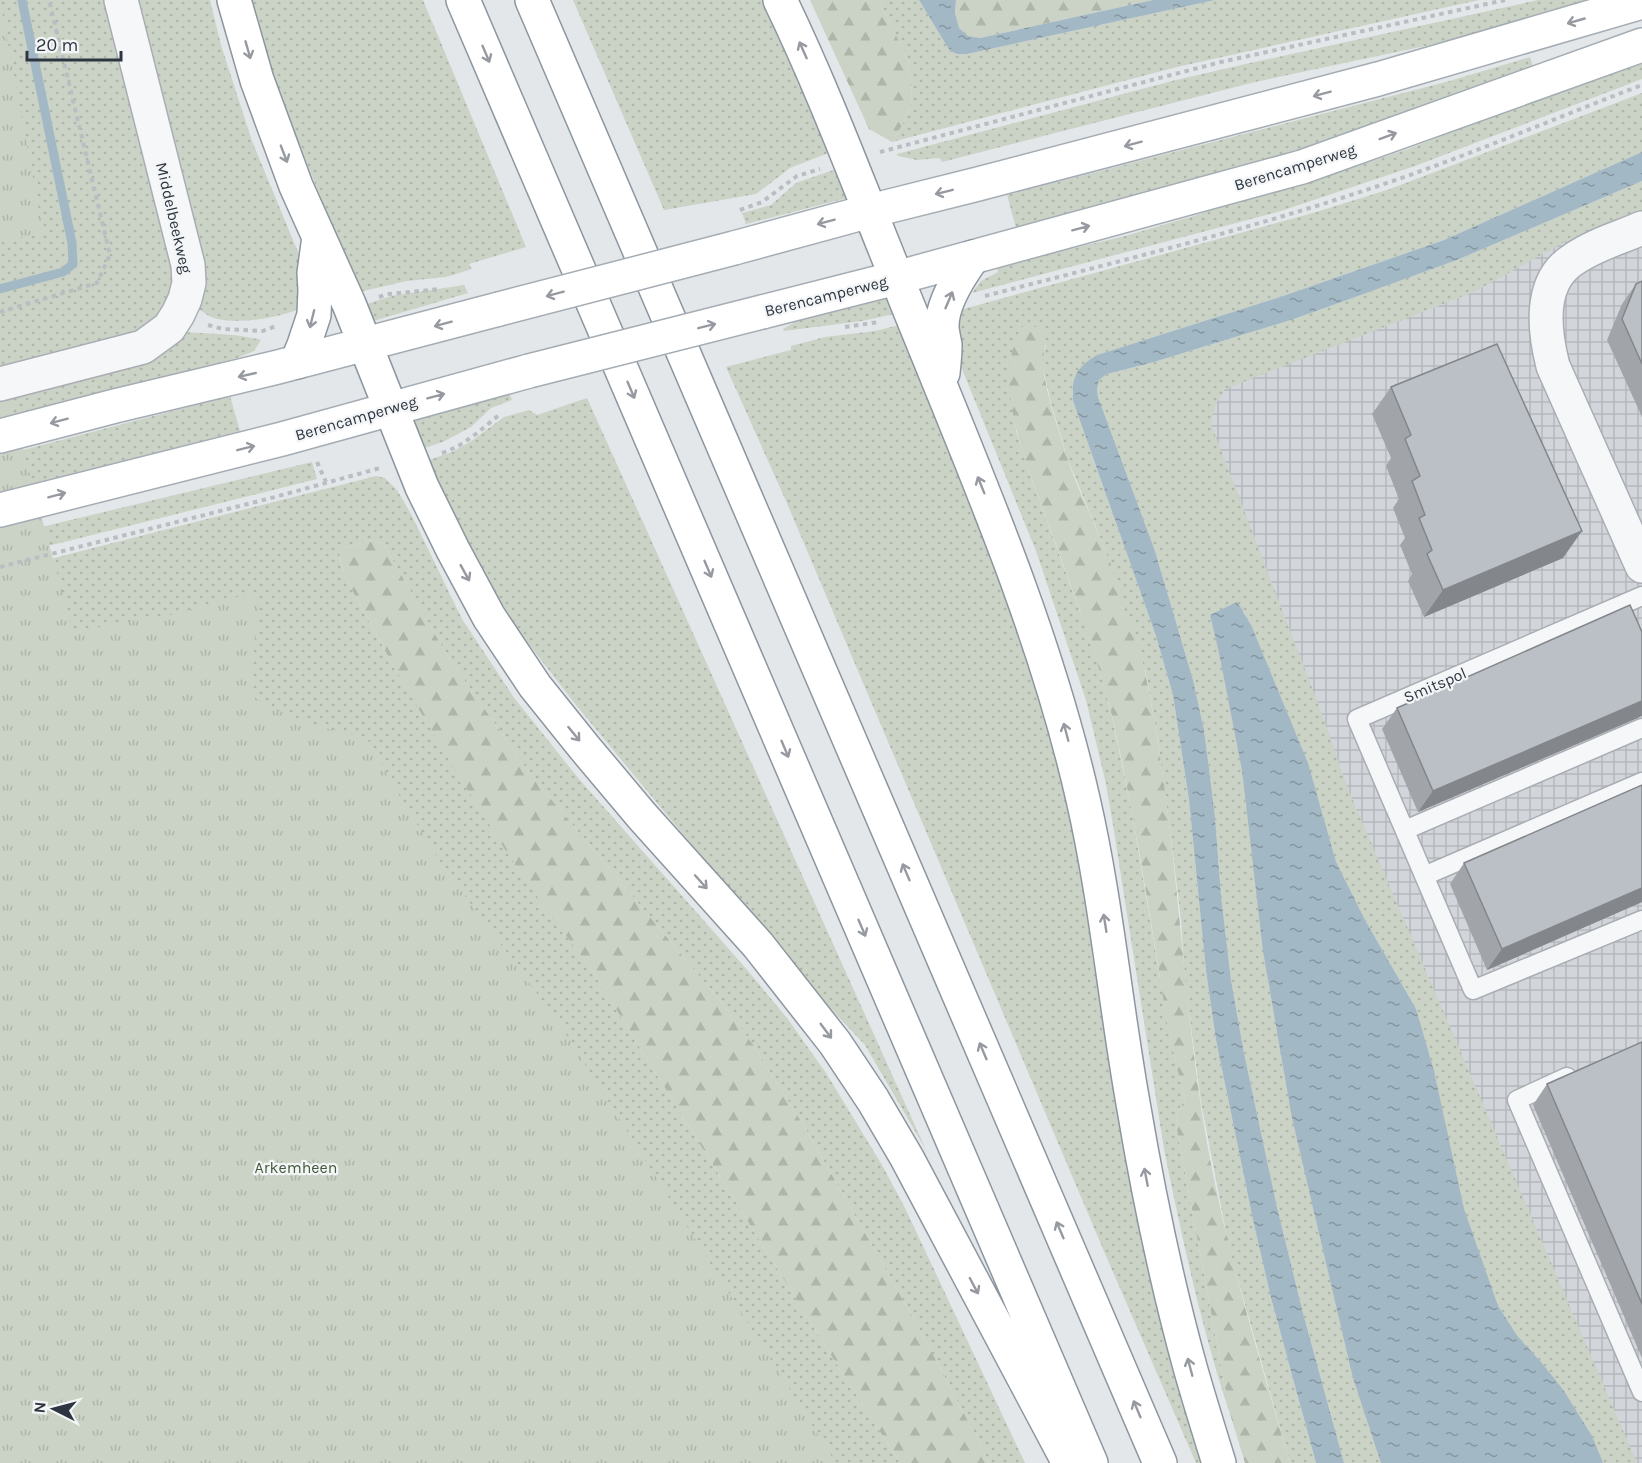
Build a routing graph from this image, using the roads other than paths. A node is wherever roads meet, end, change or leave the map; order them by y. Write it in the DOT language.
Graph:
graph roads {
  1 [pos="121,0"];
  2 [pos="234,0"];
  3 [pos="463,0"];
  4 [pos="532,0"];
  5 [pos="780,0"];
  6 [pos="1642,2"];
  7 [pos="1642,45"];
  8 [pos="870,210"];
  9 [pos="1642,228"];
  10 [pos="319,239"];
  11 [pos="973,257"];
  12 [pos="897,278"];
  13 [pos="364,344"];
  14 [pos="297,362"];
  15 [pos="0,384"];
  16 [pos="943,390"];
  17 [pos="391,408"];
  18 [pos="0,436"];
  19 [pos="0,510"];
  20 [pos="1640,556"];
  21 [pos="1642,596"];
  22 [pos="1625,603"];
  23 [pos="1633,623"];
  24 [pos="1642,728"];
  25 [pos="1642,782"];
  26 [pos="1405,830"];
  27 [pos="1424,876"];
  28 [pos="1642,920"];
  29 [pos="1580,1071"];
  30 [pos="1642,1392"];
  31 [pos="1069,1463"];
  32 [pos="1092,1463"];
  33 [pos="1160,1463"];
  34 [pos="1219,1463"];
  1 -- 15 [label="street, Middelbeekweg"];
  2 -- 10 [label="main road, one-way"];
  3 -- 32 [label="main road, one-way"];
  33 -- 4 [label="main road, one-way"];
  8 -- 5 [label="main road, one-way"];
  6 -- 8 [label="main road, one-way"];
  11 -- 7 [label="main road, Berencamperweg, one-way"];
  8 -- 12 [label="main road"];
  8 -- 13 [label="main road, one-way, bridge"];
  9 -- 20 [label="street"];
  10 -- 13 [label="main road"];
  10 -- 14 [label="main road, one-way"];
  11 -- 12 [label="main road, Berencamperweg"];
  16 -- 11 [label="main road, one-way"];
  12 -- 16 [label="main road"];
  17 -- 12 [label="main road, Berencamperweg, one-way, bridge"];
  13 -- 14 [label="main road"];
  13 -- 17 [label="main road"];
  14 -- 18 [label="main road, one-way"];
  34 -- 16 [label="main road, one-way"];
  19 -- 17 [label="main road, Berencamperweg, one-way"];
  17 -- 31 [label="main road, one-way"];
  21 -- 22 [label="lane, Smitspol"];
  22 -- 23 [label="lane"];
  22 -- 26 [label="lane, Smitspol"];
  24 -- 26 [label="lane"];
  25 -- 27 [label="lane"];
  26 -- 27 [label="lane, Smitspol"];
  27 -- 28 [label="lane, Smitspol"];
  29 -- 30 [label="lane"];
}
